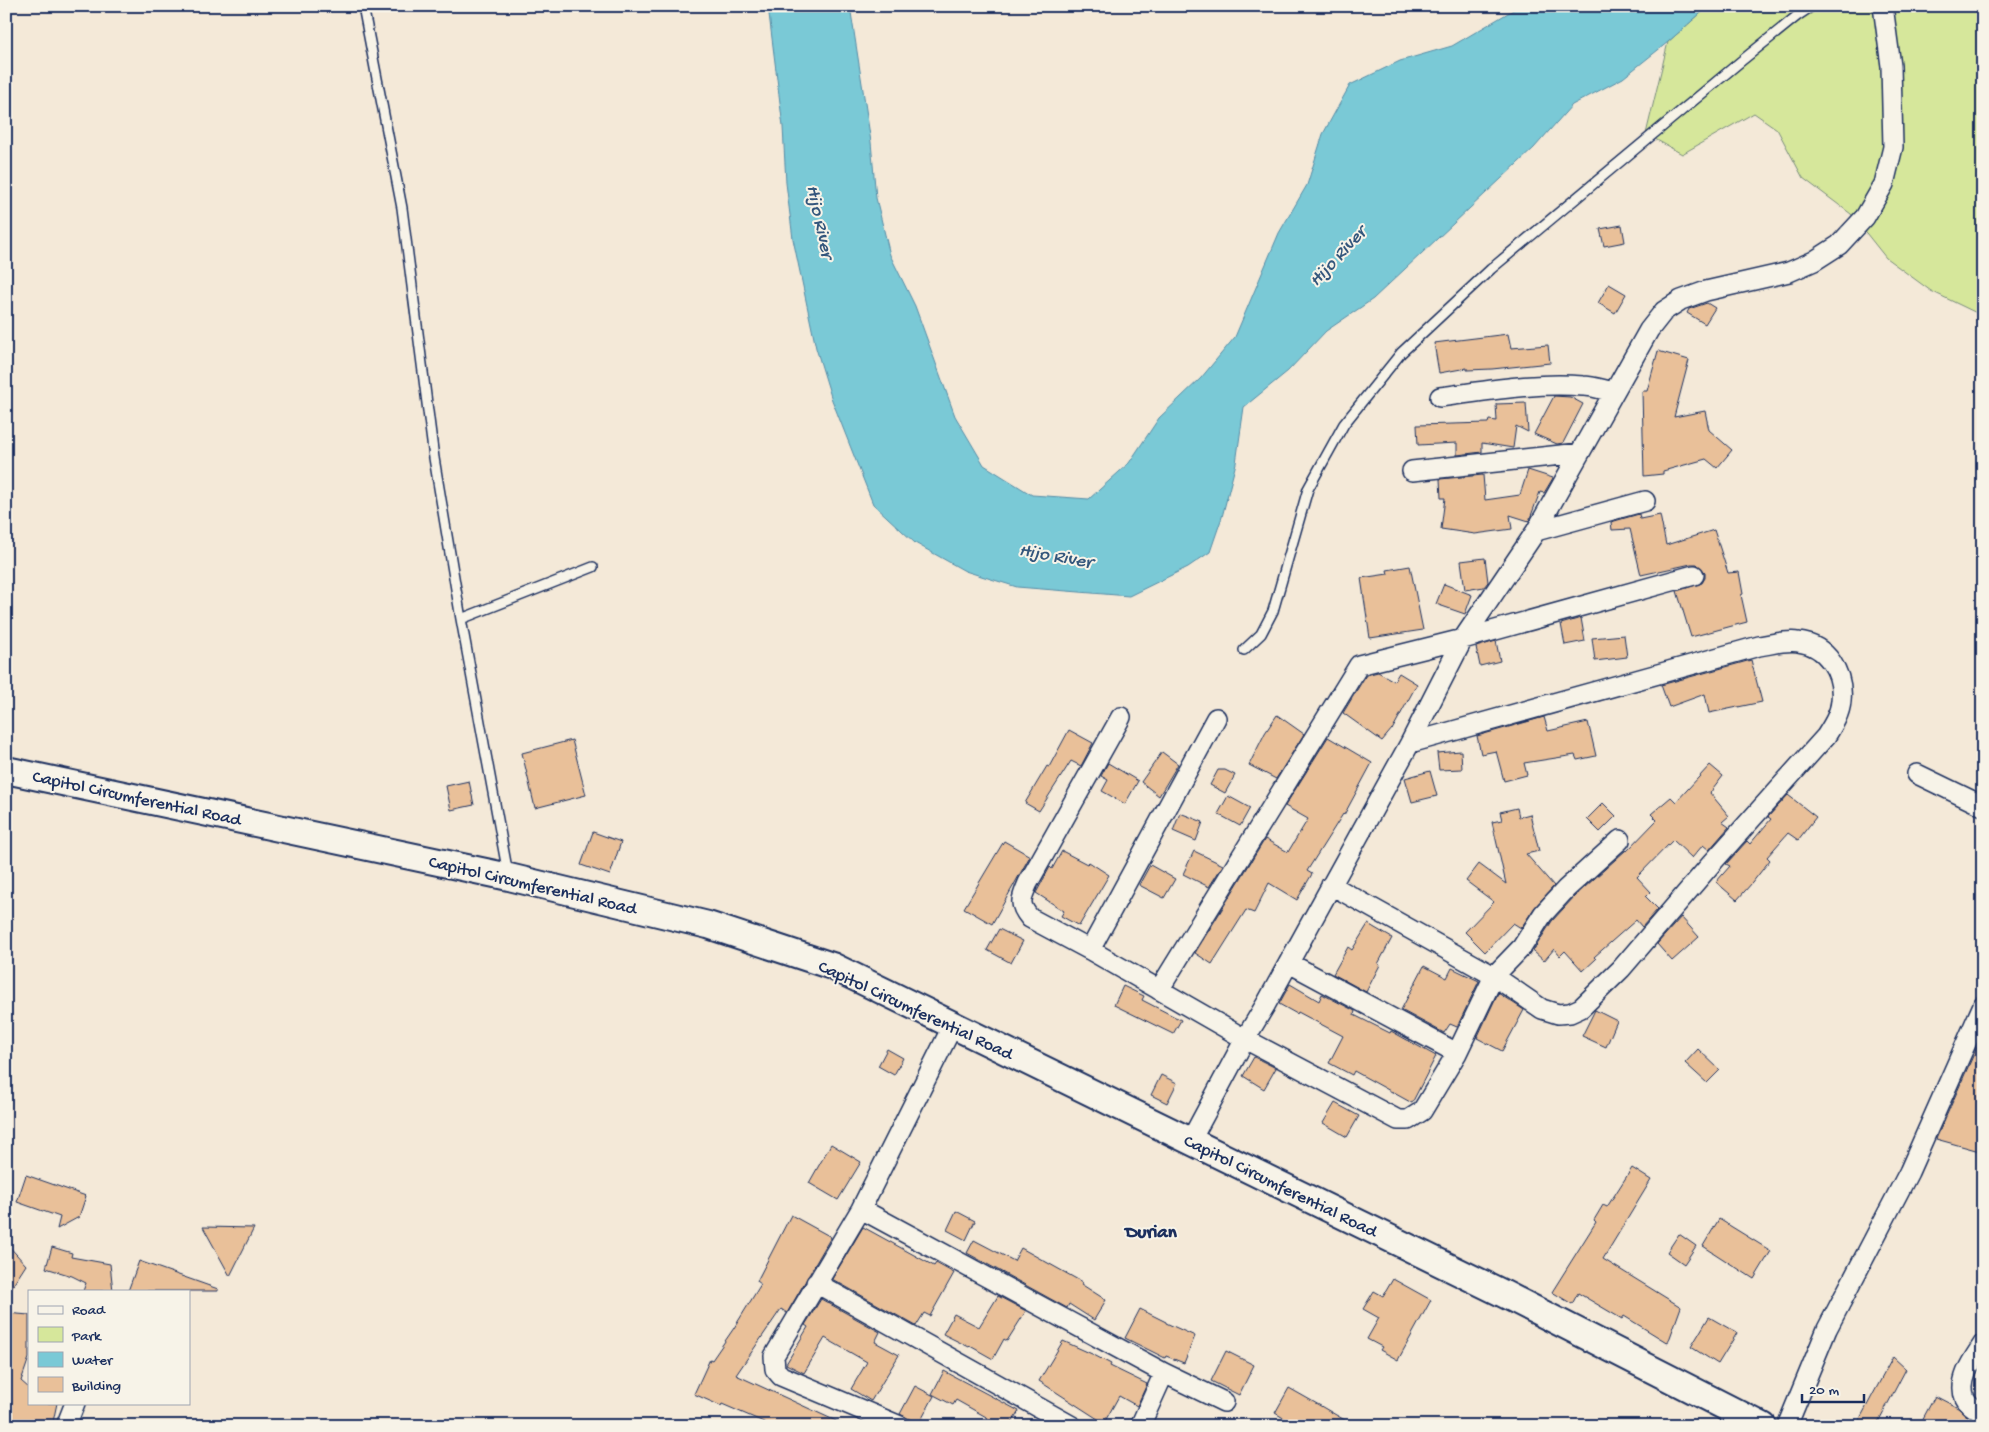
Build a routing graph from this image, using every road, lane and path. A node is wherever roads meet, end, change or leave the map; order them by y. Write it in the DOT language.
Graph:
graph roads {
  1 [pos="363,6"];
  2 [pos="1812,6"];
  3 [pos="1883,6"];
  4 [pos="1614,392"];
  5 [pos="1440,397"];
  6 [pos="1580,453"];
  7 [pos="1412,471"];
  8 [pos="1645,501"];
  9 [pos="1536,531"];
  10 [pos="593,567"];
  11 [pos="1694,575"];
  12 [pos="461,619"];
  13 [pos="1463,639"];
  14 [pos="1244,650"];
  15 [pos="1120,717"];
  16 [pos="1216,718"];
  17 [pos="1410,743"];
  18 [pos="6,770"];
  19 [pos="1917,774"];
  20 [pos="1983,806"];
  21 [pos="1620,840"];
  22 [pos="509,877"];
  23 [pos="1331,885"];
  24 [pos="1090,950"];
  25 [pos="1289,963"];
  26 [pos="1494,976"];
  27 [pos="1159,990"];
  28 [pos="1983,1005"];
  29 [pos="953,1025"];
  30 [pos="1245,1039"];
  31 [pos="1456,1053"];
  32 [pos="1191,1140"];
  33 [pos="861,1209"];
  34 [pos="816,1283"];
  35 [pos="1983,1344"];
  36 [pos="1164,1372"];
  37 [pos="1224,1402"];
  38 [pos="75,1404"];
  39 [pos="1983,1413"];
  40 [pos="66,1426"];
  41 [pos="900,1426"];
  42 [pos="1072,1426"];
  43 [pos="1140,1426"];
  44 [pos="1763,1426"];
  45 [pos="1787,1426"];
  1 -- 12 [label="lane"];
  2 -- 14 [label="lane"];
  3 -- 4 [label="street"];
  4 -- 5 [label="street"];
  4 -- 6 [label="street"];
  6 -- 7 [label="street"];
  6 -- 9 [label="street"];
  8 -- 9 [label="street"];
  9 -- 13 [label="street"];
  10 -- 12 [label="lane"];
  11 -- 13 [label="street"];
  12 -- 22 [label="lane"];
  13 -- 17 [label="street"];
  13 -- 27 [label="street"];
  15 -- 24 [label="street"];
  16 -- 24 [label="street"];
  17 -- 23 [label="street"];
  17 -- 26 [label="street"];
  18 -- 22 [label="main road, Capitol Circumferential Road"];
  19 -- 20 [label="street"];
  21 -- 26 [label="street"];
  22 -- 29 [label="main road, Capitol Circumferential Road"];
  23 -- 25 [label="street"];
  23 -- 26 [label="street"];
  24 -- 27 [label="street"];
  25 -- 30 [label="street"];
  25 -- 31 [label="street"];
  26 -- 31 [label="street"];
  27 -- 30 [label="street"];
  28 -- 45 [label="street"];
  29 -- 32 [label="main road, Capitol Circumferential Road"];
  29 -- 33 [label="street"];
  30 -- 31 [label="street"];
  30 -- 32 [label="street"];
  32 -- 44 [label="main road, Capitol Circumferential Road"];
  33 -- 34 [label="street"];
  33 -- 36 [label="street"];
  34 -- 41 [label="street"];
  34 -- 42 [label="street"];
  35 -- 39 [label="street"];
  36 -- 37 [label="street"];
  36 -- 43 [label="street"];
  38 -- 40 [label="street"];
}
